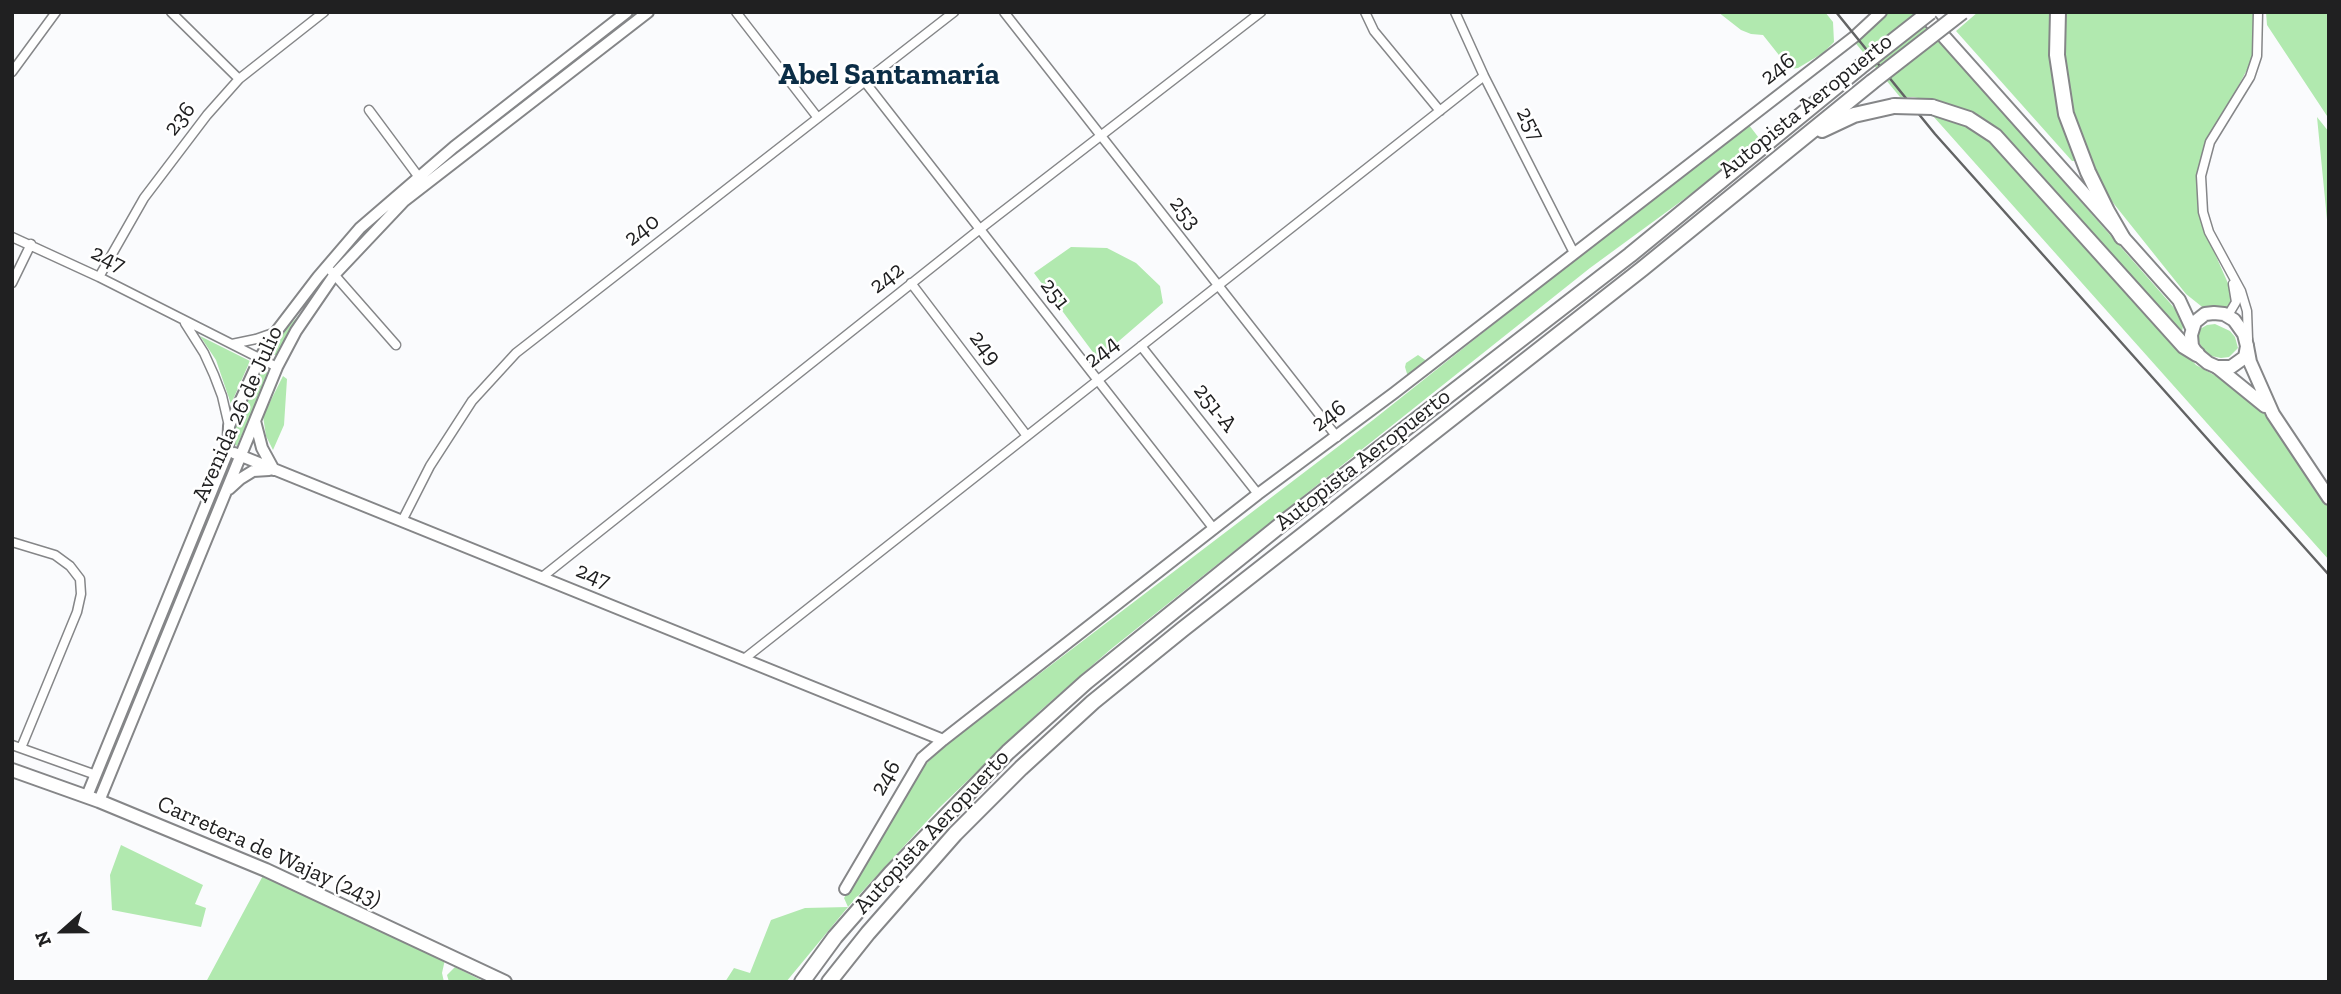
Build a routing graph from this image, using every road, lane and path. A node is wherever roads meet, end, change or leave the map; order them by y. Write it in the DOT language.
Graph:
graph roads {
  1 [pos="56,12"];
  2 [pos="171,12"];
  3 [pos="324,12"];
  4 [pos="627,12"];
  5 [pos="648,12"];
  6 [pos="736,12"];
  7 [pos="954,12"];
  8 [pos="1004,12"];
  9 [pos="1261,12"];
  10 [pos="1365,12"];
  11 [pos="1455,12"];
  12 [pos="1922,12"];
  13 [pos="1930,12"];
  14 [pos="1962,12"];
  15 [pos="2058,12"];
  16 [pos="2258,12"];
  17 [pos="1879,14"];
  18 [pos="12,72"];
  19 [pos="1484,76"];
  20 [pos="239,79"];
  21 [pos="865,82"];
  22 [pos="369,110"];
  23 [pos="1440,111"];
  24 [pos="818,118"];
  25 [pos="1101,136"];
  26 [pos="1779,156"];
  27 [pos="418,176"];
  28 [pos="980,229"];
  29 [pos="12,237"];
  30 [pos="2122,237"];
  31 [pos="31,244"];
  32 [pos="1574,253"];
  33 [pos="331,270"];
  34 [pos="2230,274"];
  35 [pos="99,277"];
  36 [pos="12,283"];
  37 [pos="911,283"];
  38 [pos="1218,286"];
  39 [pos="2179,300"];
  40 [pos="2205,314"];
  41 [pos="2224,314"];
  42 [pos="184,321"];
  43 [pos="2192,328"];
  44 [pos="276,332"];
  45 [pos="230,344"];
  46 [pos="396,345"];
  47 [pos="1141,346"];
  48 [pos="2247,346"];
  49 [pos="2197,354"];
  50 [pos="260,358"];
  51 [pos="277,366"];
  52 [pos="2217,368"];
  53 [pos="1098,380"];
  54 [pos="2273,414"];
  55 [pos="255,418"];
  56 [pos="229,426"];
  57 [pos="1027,436"];
  58 [pos="1337,437"];
  59 [pos="228,450"];
  60 [pos="240,456"];
  61 [pos="274,470"];
  62 [pos="226,491"];
  63 [pos="1258,494"];
  64 [pos="2329,498"];
  65 [pos="402,521"];
  66 [pos="1214,529"];
  67 [pos="12,542"];
  68 [pos="541,578"];
  69 [pos="150,642"];
  70 [pos="162,648"];
  71 [pos="744,659"];
  72 [pos="943,740"];
  73 [pos="17,747"];
  74 [pos="12,770"];
  75 [pos="96,775"];
  76 [pos="93,798"];
  77 [pos="845,889"];
  78 [pos="505,982"];
  79 [pos="802,982"];
  80 [pos="829,982"];
  1 -- 18 [label="street"];
  2 -- 20 [label="street"];
  3 -- 20 [label="street, 236"];
  4 -- 27 [label="street, Avenida 26 de Julio"];
  5 -- 33 [label="street, Avenida 26 de Julio"];
  6 -- 24 [label="street"];
  7 -- 21 [label="street, 240"];
  8 -- 25 [label="street, 253"];
  9 -- 25 [label="street, 242"];
  10 -- 23 [label="street"];
  11 -- 19 [label="street, 257"];
  12 -- 30 [label="main road"];
  13 -- 79 [label="highway, Autopista Aeropuerto, bridge"];
  14 -- 26 [label="highway, Autopista Aeropuerto, bridge"];
  15 -- 30 [label="highway"];
  16 -- 34 [label="street"];
  17 -- 32 [label="street, 246"];
  19 -- 23 [label="street, 244"];
  19 -- 32 [label="street, 257"];
  20 -- 35 [label="street, 236"];
  21 -- 24 [label="street, 240"];
  21 -- 28 [label="street, 251"];
  22 -- 27 [label="street"];
  23 -- 38 [label="street, 244"];
  24 -- 65 [label="street, 240"];
  25 -- 28 [label="street, 242"];
  25 -- 38 [label="street, 253"];
  26 -- 49 [label="highway, bridge"];
  26 -- 80 [label="highway, Autopista Aeropuerto"];
  27 -- 33 [label="street, Avenida 26 de Julio"];
  28 -- 37 [label="street, 242"];
  28 -- 53 [label="street, 251"];
  29 -- 31 [label="street, 247"];
  30 -- 39 [label="main road"];
  31 -- 35 [label="street, 247"];
  31 -- 36 [label="street"];
  32 -- 58 [label="street, 246"];
  33 -- 44 [label="street, Avenida 26 de Julio"];
  33 -- 46 [label="street"];
  33 -- 51 [label="street, Avenida 26 de Julio"];
  34 -- 41 [label="street"];
  34 -- 48 [label="street"];
  35 -- 42 [label="street, 247"];
  37 -- 57 [label="street, 249"];
  37 -- 68 [label="street, 242"];
  38 -- 47 [label="street, 244"];
  38 -- 58 [label="street, 253"];
  39 -- 40 [label="main road"];
  39 -- 43 [label="main road"];
  40 -- 41 [label="main road"];
  40 -- 43 [label="main road"];
  41 -- 48 [label="main road"];
  42 -- 45 [label="street, 247"];
  42 -- 56 [label="street"];
  43 -- 49 [label="main road"];
  44 -- 45 [label="street"];
  44 -- 50 [label="street, Avenida 26 de Julio"];
  45 -- 50 [label="street, 247"];
  47 -- 53 [label="street, 244"];
  47 -- 63 [label="street, 251-A"];
  48 -- 52 [label="main road"];
  48 -- 54 [label="main road"];
  49 -- 52 [label="main road"];
  50 -- 51 [label="street, 247"];
  50 -- 56 [label="street, Avenida 26 de Julio"];
  51 -- 55 [label="street, Avenida 26 de Julio"];
  52 -- 54 [label="main road"];
  53 -- 57 [label="street, 244"];
  53 -- 66 [label="street, 251"];
  54 -- 64 [label="main road"];
  55 -- 60 [label="street, Avenida 26 de Julio"];
  55 -- 61 [label="street"];
  56 -- 59 [label="street, Avenida 26 de Julio"];
  57 -- 71 [label="street, 244"];
  58 -- 63 [label="street, 246"];
  59 -- 60 [label="street, 247"];
  59 -- 69 [label="street, Avenida 26 de Julio"];
  60 -- 61 [label="street, 247"];
  60 -- 62 [label="street, Avenida 26 de Julio"];
  61 -- 62 [label="street"];
  61 -- 65 [label="street, 247"];
  62 -- 70 [label="street, Avenida 26 de Julio"];
  63 -- 66 [label="street, 246"];
  65 -- 68 [label="street, 247"];
  66 -- 72 [label="street, 246"];
  67 -- 73 [label="street"];
  68 -- 71 [label="street, 247"];
  69 -- 70 [label="street"];
  69 -- 75 [label="street, Avenida 26 de Julio"];
  70 -- 76 [label="street, Avenida 26 de Julio"];
  71 -- 72 [label="street, 247"];
  72 -- 77 [label="street, 246"];
  73 -- 75 [label="street"];
  74 -- 76 [label="main road, Carretera de Wajay (243)"];
  75 -- 76 [label="street, Avenida 26 de Julio"];
  76 -- 78 [label="main road, Carretera de Wajay (243)"];
}
